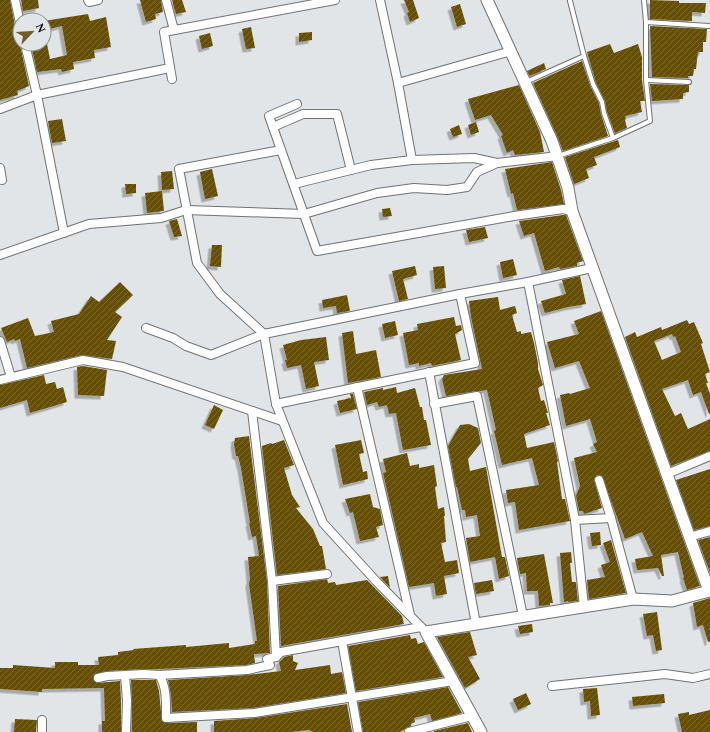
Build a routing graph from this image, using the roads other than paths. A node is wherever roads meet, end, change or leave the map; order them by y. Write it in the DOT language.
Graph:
graph roads {
  1 [pos="14,0"];
  2 [pos="88,0"];
  3 [pos="98,0"];
  4 [pos="166,0"];
  5 [pos="335,0"];
  6 [pos="380,0"];
  7 [pos="487,0"];
  8 [pos="644,0"];
  9 [pos="570,1"];
  10 [pos="17,12"];
  11 [pos="646,22"];
  12 [pos="709,26"];
  13 [pos="174,30"];
  14 [pos="511,51"];
  15 [pos="27,52"];
  16 [pos="584,56"];
  17 [pos="170,68"];
  18 [pos="172,79"];
  19 [pos="646,80"];
  20 [pos="689,82"];
  21 [pos="398,83"];
  22 [pos="525,83"];
  23 [pos="37,95"];
  24 [pos="297,104"];
  25 [pos="0,108"];
  26 [pos="273,128"];
  27 [pos="613,138"];
  28 [pos="281,150"];
  29 [pos="558,156"];
  30 [pos="412,160"];
  31 [pos="497,163"];
  32 [pos="0,168"];
  33 [pos="351,170"];
  34 [pos="2,180"];
  35 [pos="294,184"];
  36 [pos="186,210"];
  37 [pos="572,211"];
  38 [pos="304,214"];
  39 [pos="64,233"];
  40 [pos="0,255"];
  41 [pos="592,268"];
  42 [pos="528,282"];
  43 [pos="460,294"];
  44 [pos="146,328"];
  45 [pos="264,334"];
  46 [pos="0,341"];
  47 [pos="429,372"];
  48 [pos="11,377"];
  49 [pos="0,380"];
  50 [pos="357,387"];
  51 [pos="276,404"];
  52 [pos="434,404"];
  53 [pos="252,411"];
  54 [pos="282,421"];
  55 [pos="710,456"];
  56 [pos="667,474"];
  57 [pos="599,480"];
  58 [pos="611,518"];
  59 [pos="575,520"];
  60 [pos="710,530"];
  61 [pos="689,537"];
  62 [pos="327,574"];
  63 [pos="272,581"];
  64 [pos="710,592"];
  65 [pos="633,600"];
  66 [pos="584,607"];
  67 [pos="410,615"];
  68 [pos="523,616"];
  69 [pos="476,624"];
  70 [pos="424,630"];
  71 [pos="342,641"];
  72 [pos="276,657"];
  73 [pos="710,674"];
  74 [pos="159,675"];
  75 [pos="125,676"];
  76 [pos="98,678"];
  77 [pos="453,681"];
  78 [pos="552,686"];
  79 [pos="352,698"];
  80 [pos="472,716"];
  81 [pos="42,720"];
  82 [pos="42,732"];
  83 [pos="126,732"];
  84 [pos="358,732"];
  85 [pos="409,732"];
  86 [pos="481,732"];
  1 -- 10 [label="street"];
  2 -- 3 [label="street"];
  4 -- 13 [label="street"];
  5 -- 13 [label="street"];
  6 -- 21 [label="street"];
  7 -- 14 [label="street"];
  8 -- 11 [label="lane"];
  9 -- 16 [label="lane"];
  11 -- 12 [label="lane"];
  11 -- 19 [label="lane"];
  13 -- 17 [label="street"];
  14 -- 21 [label="street"];
  14 -- 22 [label="street"];
  15 -- 23 [label="street"];
  16 -- 22 [label="lane"];
  16 -- 27 [label="lane"];
  17 -- 18 [label="street"];
  17 -- 23 [label="street"];
  19 -- 20 [label="lane"];
  19 -- 27 [label="lane"];
  21 -- 30 [label="street"];
  22 -- 29 [label="street"];
  23 -- 25 [label="street"];
  23 -- 39 [label="street"];
  24 -- 26 [label="street"];
  26 -- 28 [label="street"];
  26 -- 33 [label="street"];
  27 -- 29 [label="lane"];
  28 -- 35 [label="street"];
  28 -- 36 [label="street"];
  29 -- 31 [label="street"];
  29 -- 37 [label="street"];
  30 -- 31 [label="street"];
  30 -- 33 [label="street"];
  31 -- 38 [label="street"];
  32 -- 34 [label="street"];
  33 -- 35 [label="street"];
  35 -- 38 [label="street"];
  36 -- 38 [label="street"];
  36 -- 39 [label="street"];
  36 -- 45 [label="street"];
  37 -- 38 [label="street"];
  37 -- 41 [label="street"];
  39 -- 40 [label="street"];
  41 -- 42 [label="street"];
  41 -- 56 [label="street"];
  42 -- 43 [label="street"];
  42 -- 59 [label="street"];
  43 -- 45 [label="street"];
  43 -- 47 [label="street"];
  44 -- 45 [label="street"];
  45 -- 51 [label="street"];
  46 -- 48 [label="street"];
  47 -- 50 [label="street"];
  47 -- 52 [label="street"];
  48 -- 49 [label="street"];
  48 -- 53 [label="street"];
  50 -- 51 [label="street"];
  50 -- 67 [label="street"];
  51 -- 54 [label="street"];
  52 -- 68 [label="street"];
  52 -- 69 [label="street"];
  53 -- 54 [label="street"];
  53 -- 63 [label="street"];
  54 -- 67 [label="street"];
  55 -- 56 [label="street"];
  56 -- 61 [label="street"];
  57 -- 58 [label="street"];
  58 -- 59 [label="street"];
  58 -- 65 [label="street"];
  59 -- 66 [label="street"];
  60 -- 61 [label="street"];
  61 -- 64 [label="street"];
  62 -- 63 [label="street"];
  63 -- 72 [label="street"];
  64 -- 65 [label="street"];
  65 -- 66 [label="street"];
  66 -- 68 [label="street"];
  67 -- 70 [label="street"];
  68 -- 69 [label="street"];
  69 -- 70 [label="street"];
  70 -- 71 [label="street"];
  70 -- 77 [label="street"];
  71 -- 72 [label="street"];
  71 -- 79 [label="street"];
  72 -- 74 [label="street"];
  73 -- 78 [label="street"];
  74 -- 75 [label="street"];
  74 -- 79 [label="street"];
  75 -- 76 [label="street"];
  75 -- 83 [label="street"];
  77 -- 79 [label="street"];
  77 -- 80 [label="street"];
  79 -- 84 [label="street"];
  80 -- 85 [label="street"];
  80 -- 86 [label="street"];
  81 -- 82 [label="street"];
}
